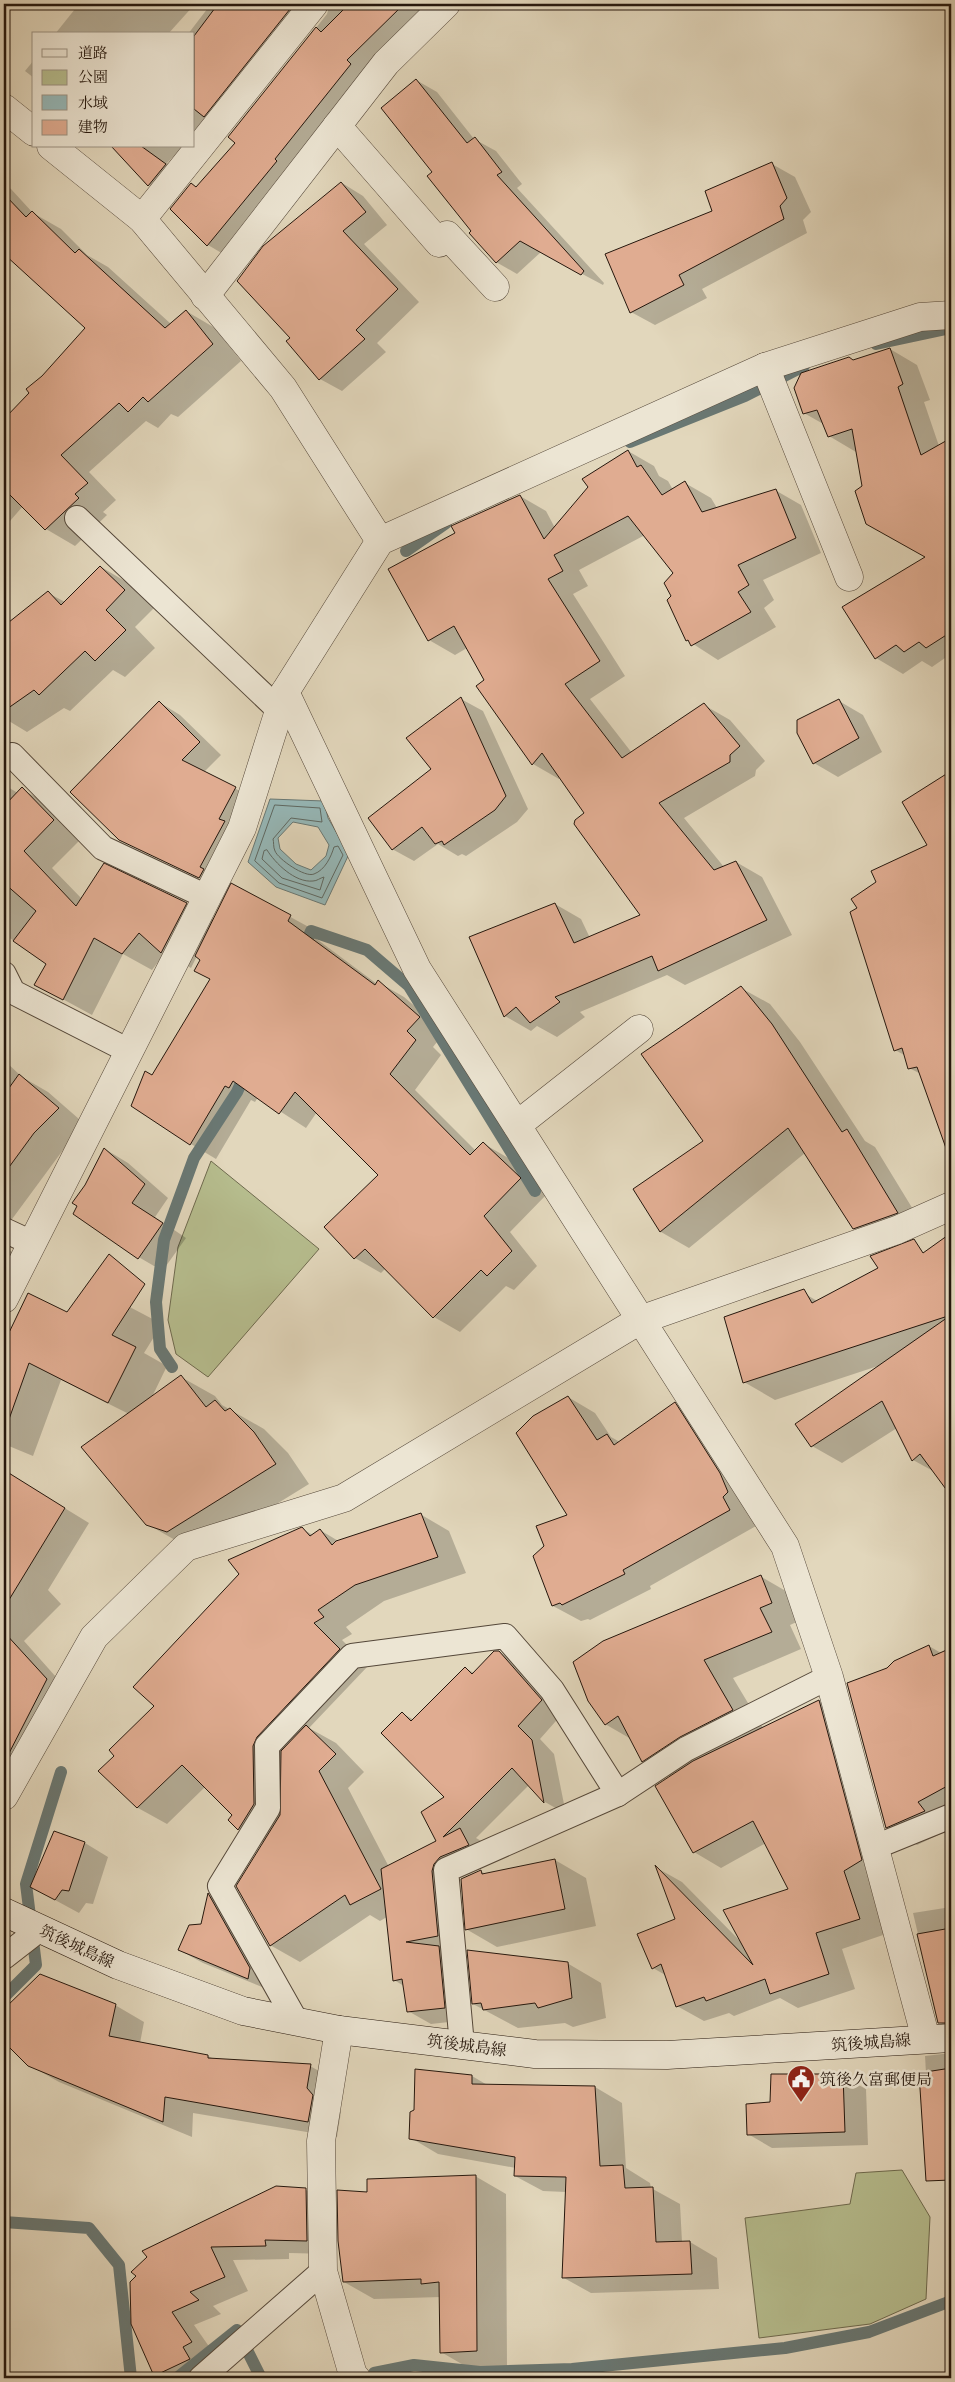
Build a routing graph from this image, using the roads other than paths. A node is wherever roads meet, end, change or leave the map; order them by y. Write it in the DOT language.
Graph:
graph roads {
  1 [pos="314,4"];
  2 [pos="446,4"];
  3 [pos="4,108"];
  4 [pos="337,126"];
  5 [pos="32,130"];
  6 [pos="53,148"];
  7 [pos="142,220"];
  8 [pos="495,287"];
  9 [pos="205,296"];
  10 [pos="951,315"];
  11 [pos="765,367"];
  12 [pos="77,518"];
  13 [pos="380,541"];
  14 [pos="849,576"];
  15 [pos="282,701"];
  16 [pos="12,754"];
  17 [pos="207,897"];
  18 [pos="4,974"];
  19 [pos="639,1029"];
  20 [pos="129,1052"];
  21 [pos="517,1125"];
  22 [pos="951,1206"];
  23 [pos="4,1230"];
  24 [pos="32,1243"];
  25 [pos="4,1299"];
  26 [pos="640,1320"];
  27 [pos="829,1678"];
  28 [pos="618,1794"];
  29 [pos="4,1796"];
  30 [pos="951,1816"];
  31 [pos="875,1847"];
  32 [pos="4,1912"];
  33 [pos="40,1929"];
  34 [pos="4,1957"];
  35 [pos="296,2021"];
  36 [pos="339,2030"];
  37 [pos="939,2038"];
  38 [pos="462,2044"];
  39 [pos="323,2271"];
  40 [pos="201,2378"];
  41 [pos="356,2378"];
  1 -- 7 [label="street"];
  2 -- 4 [label="street"];
  3 -- 5 [label="street"];
  4 -- 8 [label="street"];
  4 -- 9 [label="street"];
  6 -- 7 [label="street"];
  7 -- 9 [label="street"];
  9 -- 13 [label="street"];
  10 -- 11 [label="street"];
  11 -- 13 [label="street"];
  11 -- 14 [label="street"];
  12 -- 15 [label="lane"];
  13 -- 15 [label="street"];
  15 -- 17 [label="street"];
  15 -- 21 [label="street"];
  16 -- 17 [label="lane"];
  17 -- 20 [label="street"];
  18 -- 20 [label="lane"];
  19 -- 21 [label="street"];
  20 -- 24 [label="street"];
  21 -- 26 [label="street"];
  22 -- 26 [label="street"];
  23 -- 24 [label="lane"];
  24 -- 25 [label="street"];
  26 -- 27 [label="street"];
  26 -- 29 [label="street"];
  27 -- 28 [label="lane"];
  27 -- 31 [label="street"];
  28 -- 35 [label="lane"];
  28 -- 38 [label="lane"];
  30 -- 31 [label="lane"];
  31 -- 37 [label="street"];
  32 -- 33 [label="street, 筑後城島線"];
  33 -- 34 [label="lane"];
  33 -- 35 [label="street, 筑後城島線"];
  35 -- 36 [label="street, 筑後城島線"];
  36 -- 38 [label="street, 筑後城島線"];
  36 -- 39 [label="street"];
  37 -- 38 [label="street, 筑後城島線"];
  39 -- 40 [label="lane"];
  39 -- 41 [label="street"];
}
